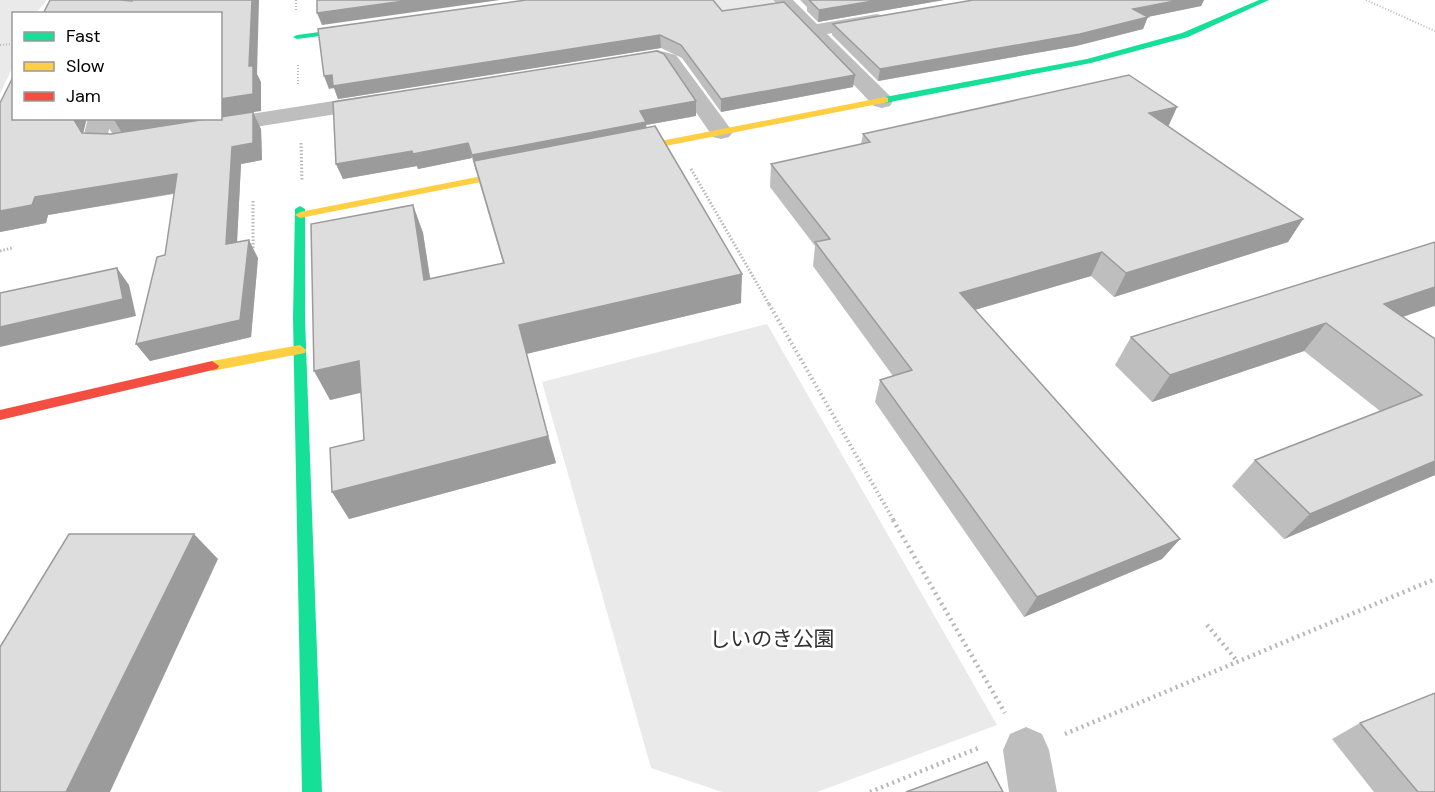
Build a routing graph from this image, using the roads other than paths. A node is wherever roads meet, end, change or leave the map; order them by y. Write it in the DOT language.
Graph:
graph roads {
  1 [pos="782,0"];
  2 [pos="1265,0"];
  3 [pos="898,16"];
  4 [pos="384,25"];
  5 [pos="811,31"];
  6 [pos="297,37"];
  7 [pos="605,64"];
  8 [pos="400,97"];
  9 [pos="882,101"];
  10 [pos="100,120"];
  11 [pos="197,130"];
  12 [pos="721,132"];
  13 [pos="153,137"];
  14 [pos="602,156"];
  15 [pos="534,169"];
  16 [pos="300,350"];
  17 [pos="0,415"];
  18 [pos="312,792"];
  1 -- 5 [label="street"];
  2 -- 9 [label="street"];
  3 -- 5 [label="street"];
  4 -- 6 [label="street"];
  5 -- 9 [label="street"];
  7 -- 12 [label="street"];
  8 -- 11 [label="street"];
  9 -- 12 [label="street"];
  10 -- 13 [label="street"];
  12 -- 14 [label="street"];
  15 -- 16 [label="street"];
  16 -- 17 [label="street"];
  16 -- 18 [label="street"];
}
